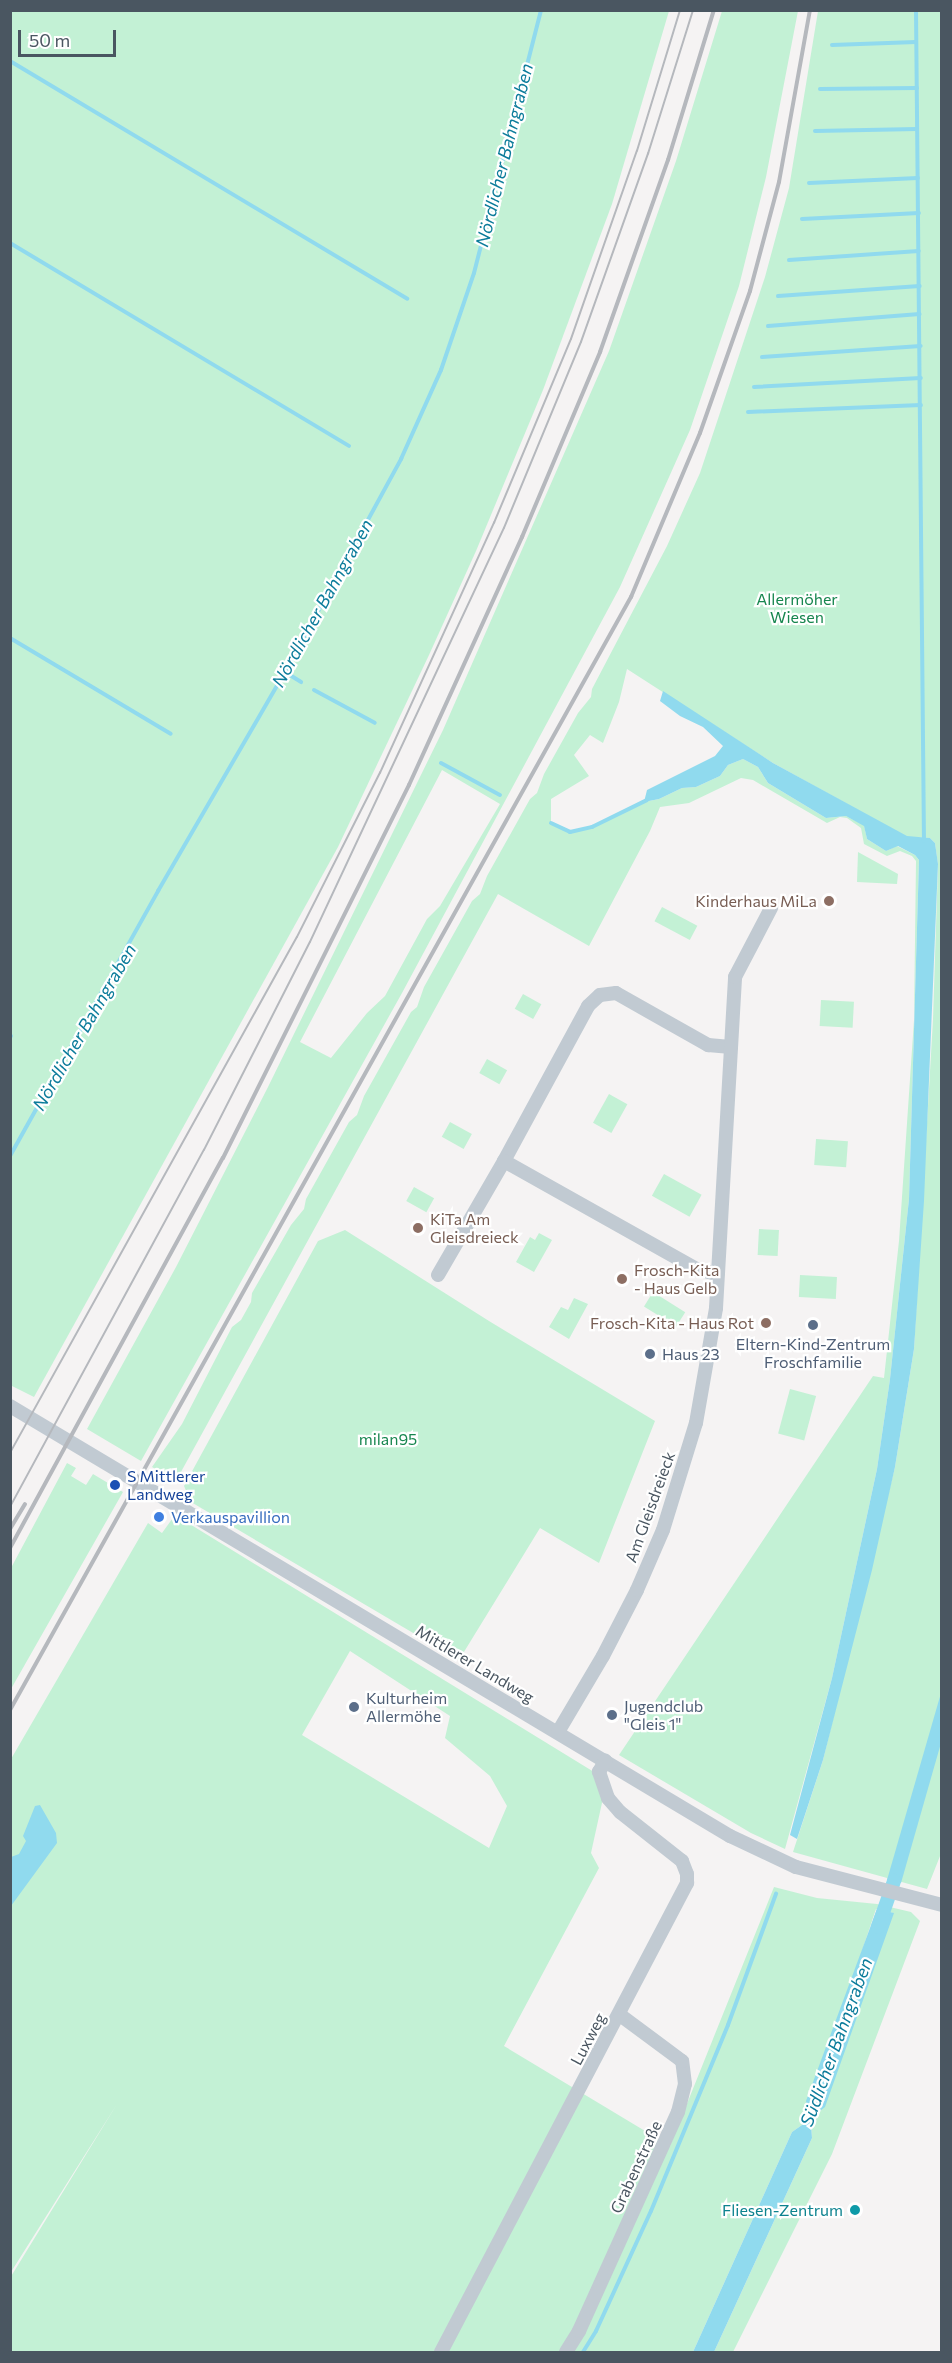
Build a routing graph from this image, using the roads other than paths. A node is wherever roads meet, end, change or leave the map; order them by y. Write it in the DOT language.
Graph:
graph roads {
  1 [pos="771,908"];
  2 [pos="731,1047"];
  3 [pos="504,1161"];
  4 [pos="718,1274"];
  5 [pos="438,1275"];
  6 [pos="10,1406"];
  7 [pos="558,1732"];
  8 [pos="605,1761"];
  9 [pos="942,1905"];
  10 [pos="620,2015"];
  11 [pos="441,2352"];
  12 [pos="566,2352"];
  1 -- 2 [label="street, Am Gleisdreieck"];
  2 -- 3 [label="street"];
  2 -- 4 [label="street, Am Gleisdreieck"];
  3 -- 4 [label="street"];
  3 -- 5 [label="street"];
  4 -- 7 [label="street, Am Gleisdreieck"];
  6 -- 7 [label="street, Mittlerer Landweg"];
  7 -- 8 [label="street, Mittlerer Landweg"];
  8 -- 9 [label="street, Mittlerer Landweg"];
  8 -- 10 [label="street, Luxweg"];
  10 -- 11 [label="street, Luxweg"];
  10 -- 12 [label="street, Grabenstraße"];
}
